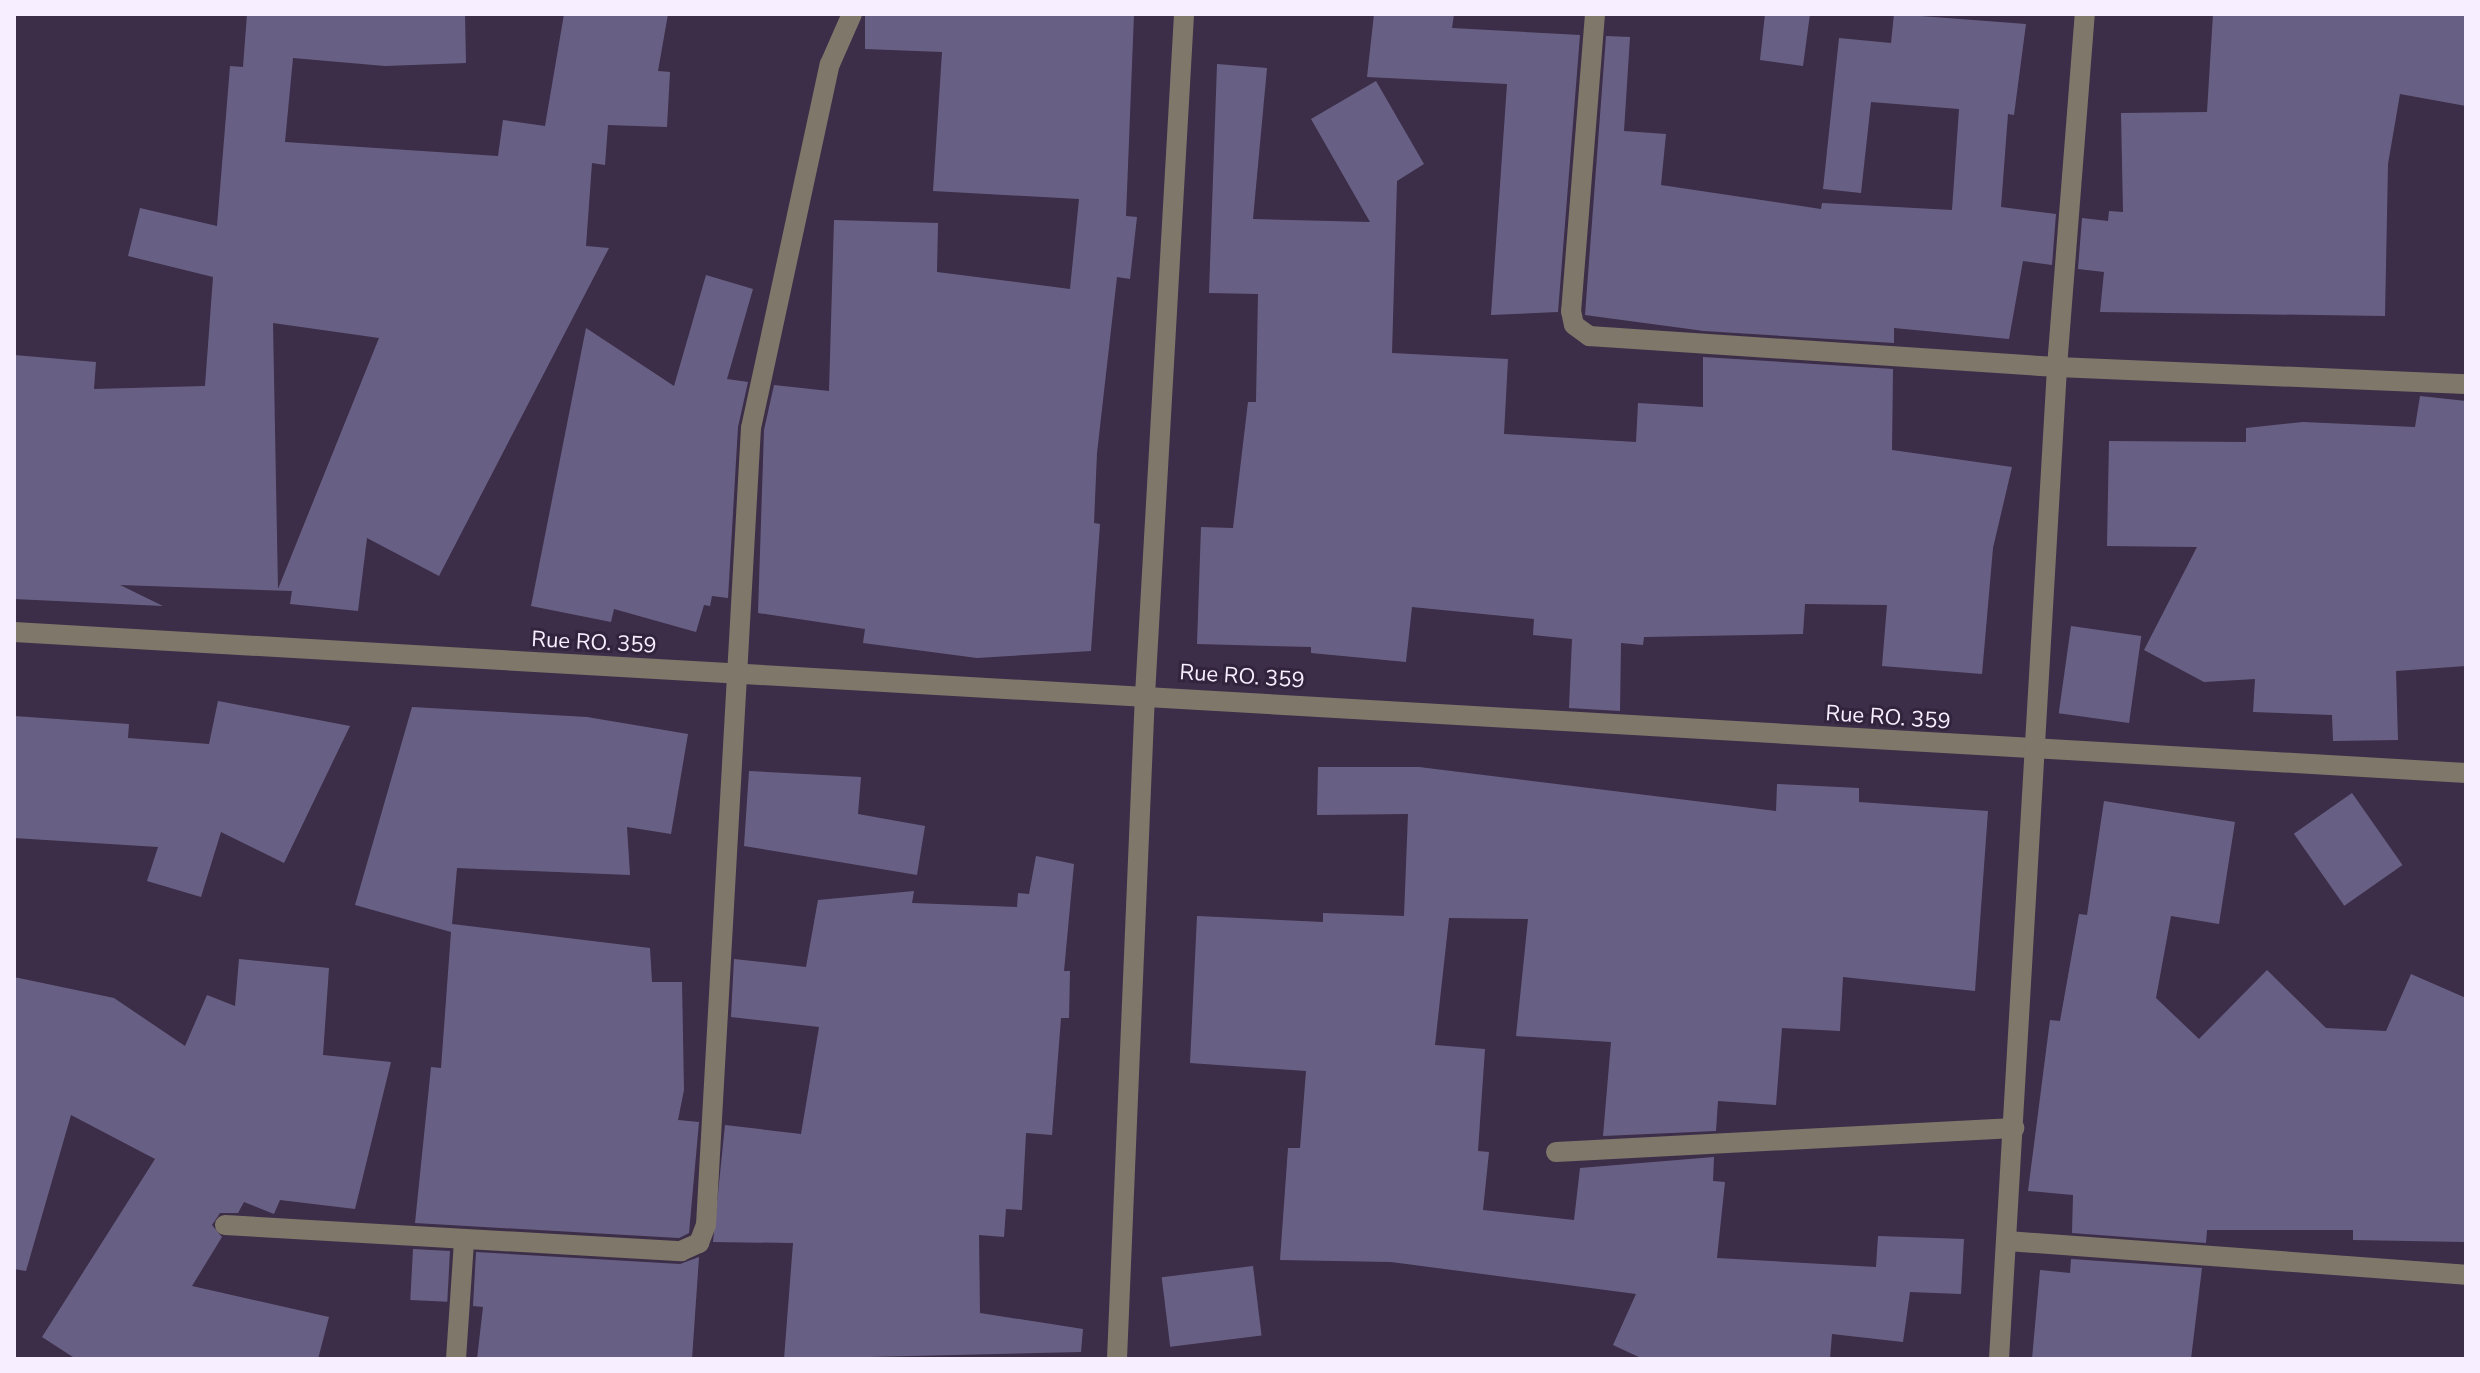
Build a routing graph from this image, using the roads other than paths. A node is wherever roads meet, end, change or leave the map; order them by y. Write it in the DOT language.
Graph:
graph roads {
  1 [pos="852,14"];
  2 [pos="1184,14"];
  3 [pos="1595,14"];
  4 [pos="2085,14"];
  5 [pos="2057,367"];
  6 [pos="2466,384"];
  7 [pos="14,632"];
  8 [pos="735,674"];
  9 [pos="1145,695"];
  10 [pos="2038,752"];
  11 [pos="2466,773"];
  12 [pos="2014,1128"];
  13 [pos="1556,1152"];
  14 [pos="225,1225"];
  15 [pos="2007,1241"];
  16 [pos="464,1242"];
  17 [pos="2466,1275"];
  18 [pos="456,1359"];
  19 [pos="1117,1359"];
  20 [pos="1999,1359"];
  1 -- 8 [label="street"];
  2 -- 9 [label="street"];
  3 -- 5 [label="street"];
  4 -- 5 [label="street"];
  5 -- 6 [label="street"];
  5 -- 10 [label="street"];
  7 -- 8 [label="street, Rue RO. 359"];
  8 -- 9 [label="street, Rue RO. 359"];
  8 -- 16 [label="street"];
  9 -- 10 [label="street, Rue RO. 359"];
  9 -- 19 [label="street"];
  10 -- 11 [label="street, Rue RO. 359"];
  10 -- 12 [label="street"];
  12 -- 13 [label="street"];
  12 -- 15 [label="street"];
  14 -- 16 [label="street"];
  15 -- 17 [label="street"];
  15 -- 20 [label="street"];
  16 -- 18 [label="street"];
}
